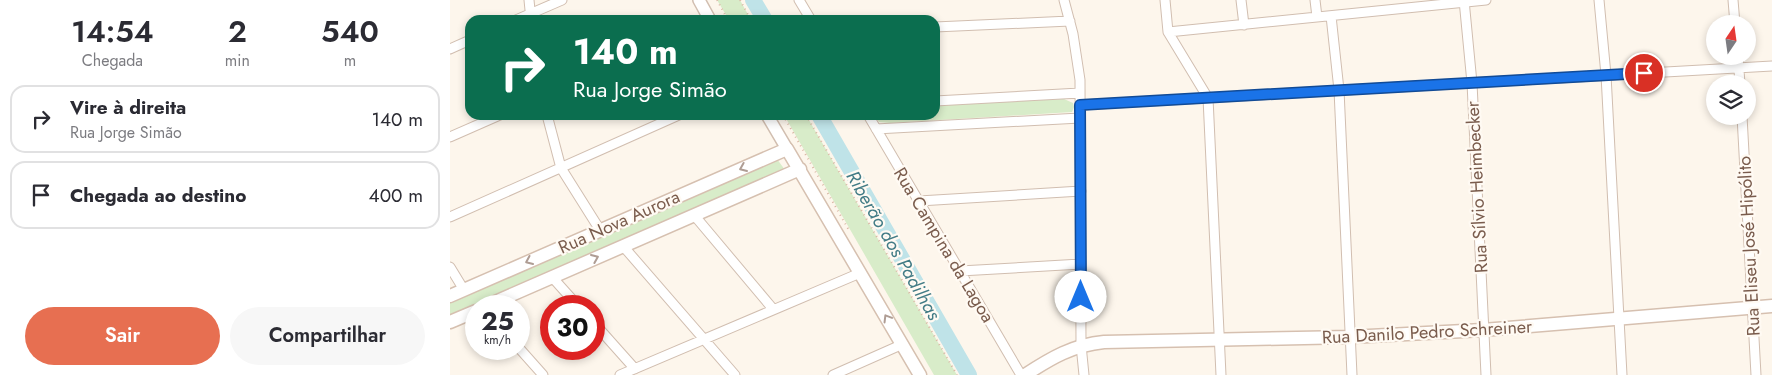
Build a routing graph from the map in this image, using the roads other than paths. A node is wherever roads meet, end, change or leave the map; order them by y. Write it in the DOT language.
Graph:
graph roads {
  1 [pos="529,0"];
  2 [pos="562,0"];
  3 [pos="699,0"];
  4 [pos="799,0"];
  5 [pos="1064,0"];
  6 [pos="1165,0"];
  7 [pos="1241,0"];
  8 [pos="1315,0"];
  9 [pos="1389,0"];
  10 [pos="1486,0"];
  11 [pos="1599,0"];
  12 [pos="1733,0"];
  13 [pos="1464,1"];
  14 [pos="1390,10"];
  15 [pos="530,15"];
  16 [pos="534,15"];
  17 [pos="707,15"];
  18 [pos="808,15"];
  19 [pos="1734,15"];
  20 [pos="1331,16"];
  21 [pos="1317,17"];
  22 [pos="1070,21"];
  23 [pos="1244,25"];
  24 [pos="940,27"];
  25 [pos="1168,32"];
  26 [pos="465,42"];
  27 [pos="450,49"];
  28 [pos="1739,65"];
  29 [pos="1772,66"];
  30 [pos="1739,68"];
  31 [pos="1606,75"];
  32 [pos="1739,75"];
  33 [pos="1472,83"];
  34 [pos="1339,90"];
  35 [pos="1080,93"];
  36 [pos="1208,98"];
  37 [pos="940,100"];
  38 [pos="1080,105"];
  39 [pos="1080,118"];
  40 [pos="489,120"];
  41 [pos="548,120"];
  42 [pos="668,120"];
  43 [pos="770,120"];
  44 [pos="871,120"];
  45 [pos="1742,125"];
  46 [pos="876,129"];
  47 [pos="450,137"];
  48 [pos="787,149"];
  49 [pos="561,168"];
  50 [pos="800,169"];
  51 [pos="1081,191"];
  52 [pos="918,201"];
  53 [pos="694,215"];
  54 [pos="450,217"];
  55 [pos="600,230"];
  56 [pos="623,246"];
  57 [pos="1081,264"];
  58 [pos="450,267"];
  59 [pos="960,270"];
  60 [pos="860,273"];
  61 [pos="552,277"];
  62 [pos="464,290"];
  63 [pos="511,295"];
  64 [pos="568,295"];
  65 [pos="450,296"];
  66 [pos="1772,306"];
  67 [pos="1752,307"];
  68 [pos="773,309"];
  69 [pos="465,316"];
  70 [pos="1619,320"];
  71 [pos="450,322"];
  72 [pos="1483,330"];
  73 [pos="605,335"];
  74 [pos="1350,337"];
  75 [pos="704,340"];
  76 [pos="1219,340"];
  77 [pos="903,344"];
  78 [pos="1081,346"];
  79 [pos="530,360"];
  80 [pos="635,369"];
  81 [pos="543,375"];
  82 [pos="620,375"];
  83 [pos="735,375"];
  84 [pos="833,375"];
  85 [pos="920,375"];
  86 [pos="1021,375"];
  87 [pos="1025,375"];
  88 [pos="1084,375"];
  89 [pos="1221,375"];
  90 [pos="1352,375"];
  91 [pos="1486,375"];
  92 [pos="1622,375"];
  93 [pos="1756,375"];
  1 -- 15 [label="street"];
  2 -- 16 [label="street"];
  3 -- 17 [label="street"];
  4 -- 18 [label="street"];
  5 -- 22 [label="street"];
  6 -- 25 [label="street"];
  7 -- 23 [label="street"];
  8 -- 21 [label="street"];
  9 -- 14 [label="street"];
  10 -- 13 [label="street"];
  11 -- 31 [label="street"];
  12 -- 19 [label="street"];
  13 -- 14 [label="street"];
  13 -- 33 [label="street, Rua Sílvio Heimbecker"];
  14 -- 20 [label="street"];
  20 -- 21 [label="street"];
  20 -- 34 [label="street"];
  21 -- 23 [label="street"];
  22 -- 24 [label="street"];
  22 -- 35 [label="street"];
  23 -- 25 [label="street"];
  25 -- 36 [label="street"];
  26 -- 27 [label="street"];
  28 -- 30 [label="street"];
  29 -- 30 [label="street"];
  30 -- 31 [label="street"];
  30 -- 32 [label="street"];
  31 -- 33 [label="street"];
  31 -- 70 [label="street"];
  33 -- 34 [label="street"];
  33 -- 72 [label="street, Rua Sílvio Heimbecker"];
  34 -- 36 [label="street"];
  34 -- 74 [label="street"];
  35 -- 37 [label="street"];
  35 -- 38 [label="street"];
  36 -- 38 [label="street"];
  36 -- 76 [label="street"];
  38 -- 39 [label="street"];
  39 -- 46 [label="street"];
  39 -- 51 [label="street"];
  40 -- 47 [label="street"];
  41 -- 49 [label="street"];
  42 -- 49 [label="street"];
  43 -- 48 [label="street"];
  44 -- 46 [label="street, Rua Campina da Lagoa"];
  45 -- 67 [label="street, Rua Eliseu José Hipólito"];
  46 -- 52 [label="street, Rua Campina da Lagoa"];
  48 -- 50 [label="main road"];
  48 -- 55 [label="main road, Rua Nova Aurora, one-way"];
  49 -- 54 [label="street"];
  49 -- 55 [label="street"];
  50 -- 53 [label="main road, Rua Nova Aurora"];
  50 -- 60 [label="main road"];
  51 -- 52 [label="street"];
  51 -- 57 [label="street"];
  52 -- 59 [label="street, Rua Campina da Lagoa"];
  53 -- 56 [label="main road, Rua Nova Aurora"];
  53 -- 68 [label="street"];
  55 -- 62 [label="main road, Rua Nova Aurora, one-way"];
  61 -- 56 [label="main road, Rua Nova Aurora, one-way"];
  56 -- 75 [label="street"];
  57 -- 59 [label="street"];
  57 -- 78 [label="street"];
  58 -- 62 [label="street"];
  59 -- 86 [label="street, Rua Campina da Lagoa"];
  60 -- 68 [label="street"];
  77 -- 60 [label="main road, one-way"];
  61 -- 63 [label="main road, Rua Nova Aurora"];
  61 -- 64 [label="street"];
  62 -- 65 [label="main road, Rua Nova Aurora"];
  66 -- 67 [label="main road, Rua Danilo Pedro Schreiner"];
  67 -- 70 [label="main road, Rua Danilo Pedro Schreiner"];
  67 -- 93 [label="street, Rua Eliseu José Hipólito"];
  68 -- 75 [label="street"];
  69 -- 71 [label="main road"];
  70 -- 72 [label="main road, Rua Danilo Pedro Schreiner"];
  70 -- 92 [label="street"];
  72 -- 74 [label="main road, Rua Danilo Pedro Schreiner"];
  72 -- 91 [label="street, Rua Sílvio Heimbecker"];
  73 -- 80 [label="street"];
  74 -- 76 [label="main road, Rua Danilo Pedro Schreiner"];
  74 -- 90 [label="street"];
  75 -- 80 [label="street"];
  75 -- 83 [label="street"];
  76 -- 78 [label="main road, Rua Danilo Pedro Schreiner"];
  76 -- 89 [label="street"];
  77 -- 84 [label="street"];
  77 -- 85 [label="main road"];
  78 -- 87 [label="main road, Rua Danilo Pedro Schreiner"];
  78 -- 88 [label="street"];
  79 -- 81 [label="street"];
  80 -- 82 [label="street"];
}
